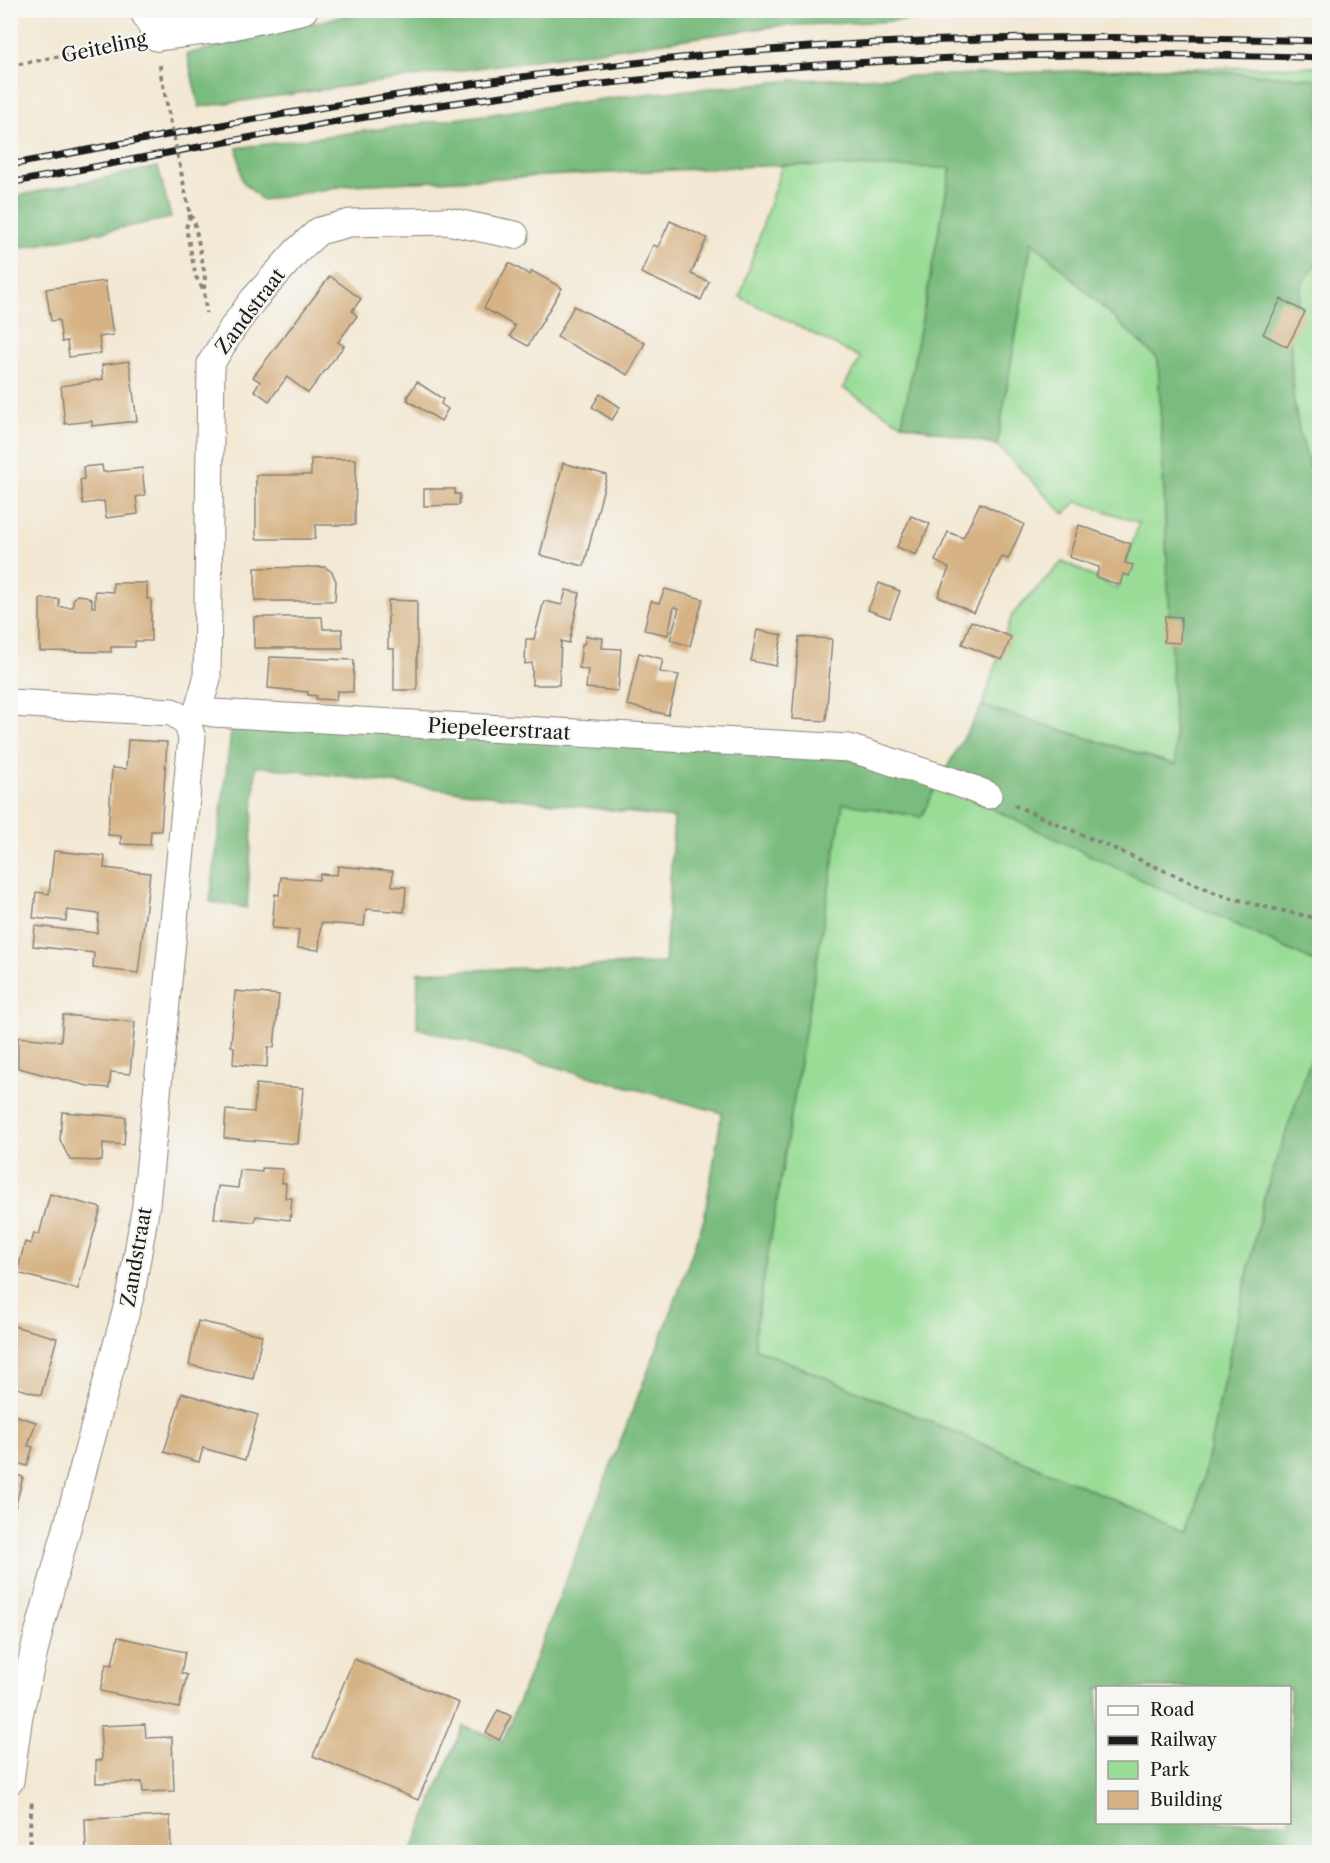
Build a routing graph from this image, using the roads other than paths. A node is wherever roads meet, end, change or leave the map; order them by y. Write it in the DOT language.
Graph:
graph roads {
  1 [pos="143,10"];
  2 [pos="181,10"];
  3 [pos="304,10"];
  4 [pos="157,37"];
  5 [pos="515,235"];
  6 [pos="10,704"];
  7 [pos="192,716"];
  8 [pos="988,795"];
  9 [pos="10,1781"];
  1 -- 4 [label="street"];
  2 -- 4 [label="street"];
  3 -- 4 [label="street, Geiteling"];
  5 -- 7 [label="street, Zandstraat"];
  6 -- 7 [label="street, Piepeleerstraat"];
  7 -- 8 [label="street, Piepeleerstraat"];
  7 -- 9 [label="street, Zandstraat"];
}
